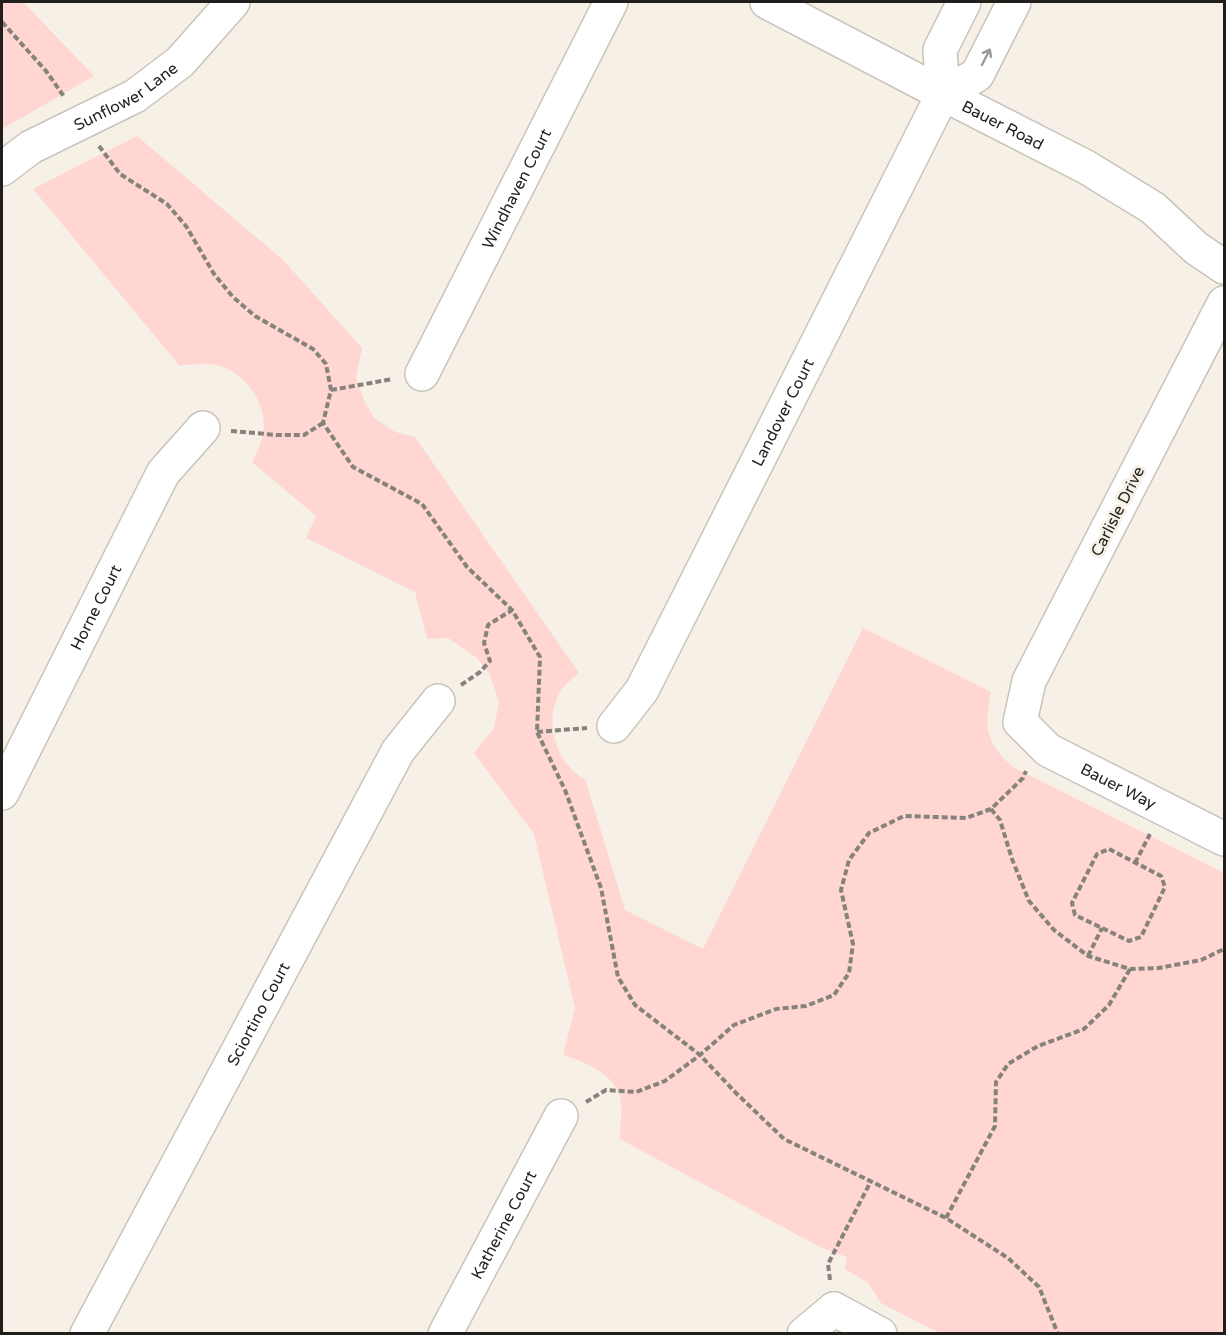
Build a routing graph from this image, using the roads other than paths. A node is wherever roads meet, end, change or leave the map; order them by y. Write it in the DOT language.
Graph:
graph roads {
  1 [pos="233,2"];
  2 [pos="611,2"];
  3 [pos="767,2"];
  4 [pos="964,2"];
  5 [pos="1014,2"];
  6 [pos="943,94"];
  7 [pos="2,169"];
  8 [pos="1224,267"];
  9 [pos="1224,303"];
  10 [pos="422,374"];
  11 [pos="203,428"];
  12 [pos="438,701"];
  13 [pos="614,726"];
  14 [pos="1031,733"];
  15 [pos="2,793"];
  16 [pos="1224,839"];
  17 [pos="561,1116"];
  18 [pos="832,1321"];
  19 [pos="87,1334"];
  20 [pos="445,1334"];
  21 [pos="804,1334"];
  22 [pos="880,1334"];
  1 -- 7 [label="street, Sunflower Lane"];
  2 -- 10 [label="street, Windhaven Court"];
  3 -- 6 [label="street, Bauer Road"];
  4 -- 6 [label="street"];
  6 -- 5 [label="street, one-way"];
  6 -- 8 [label="street, Bauer Road"];
  6 -- 13 [label="street, Landover Court"];
  9 -- 14 [label="street, Carlisle Drive"];
  11 -- 15 [label="street, Horne Court"];
  12 -- 19 [label="street, Sciortino Court"];
  14 -- 16 [label="street, Bauer Way"];
  17 -- 20 [label="street, Katherine Court"];
  18 -- 21 [label="street"];
  18 -- 22 [label="street"];
}
